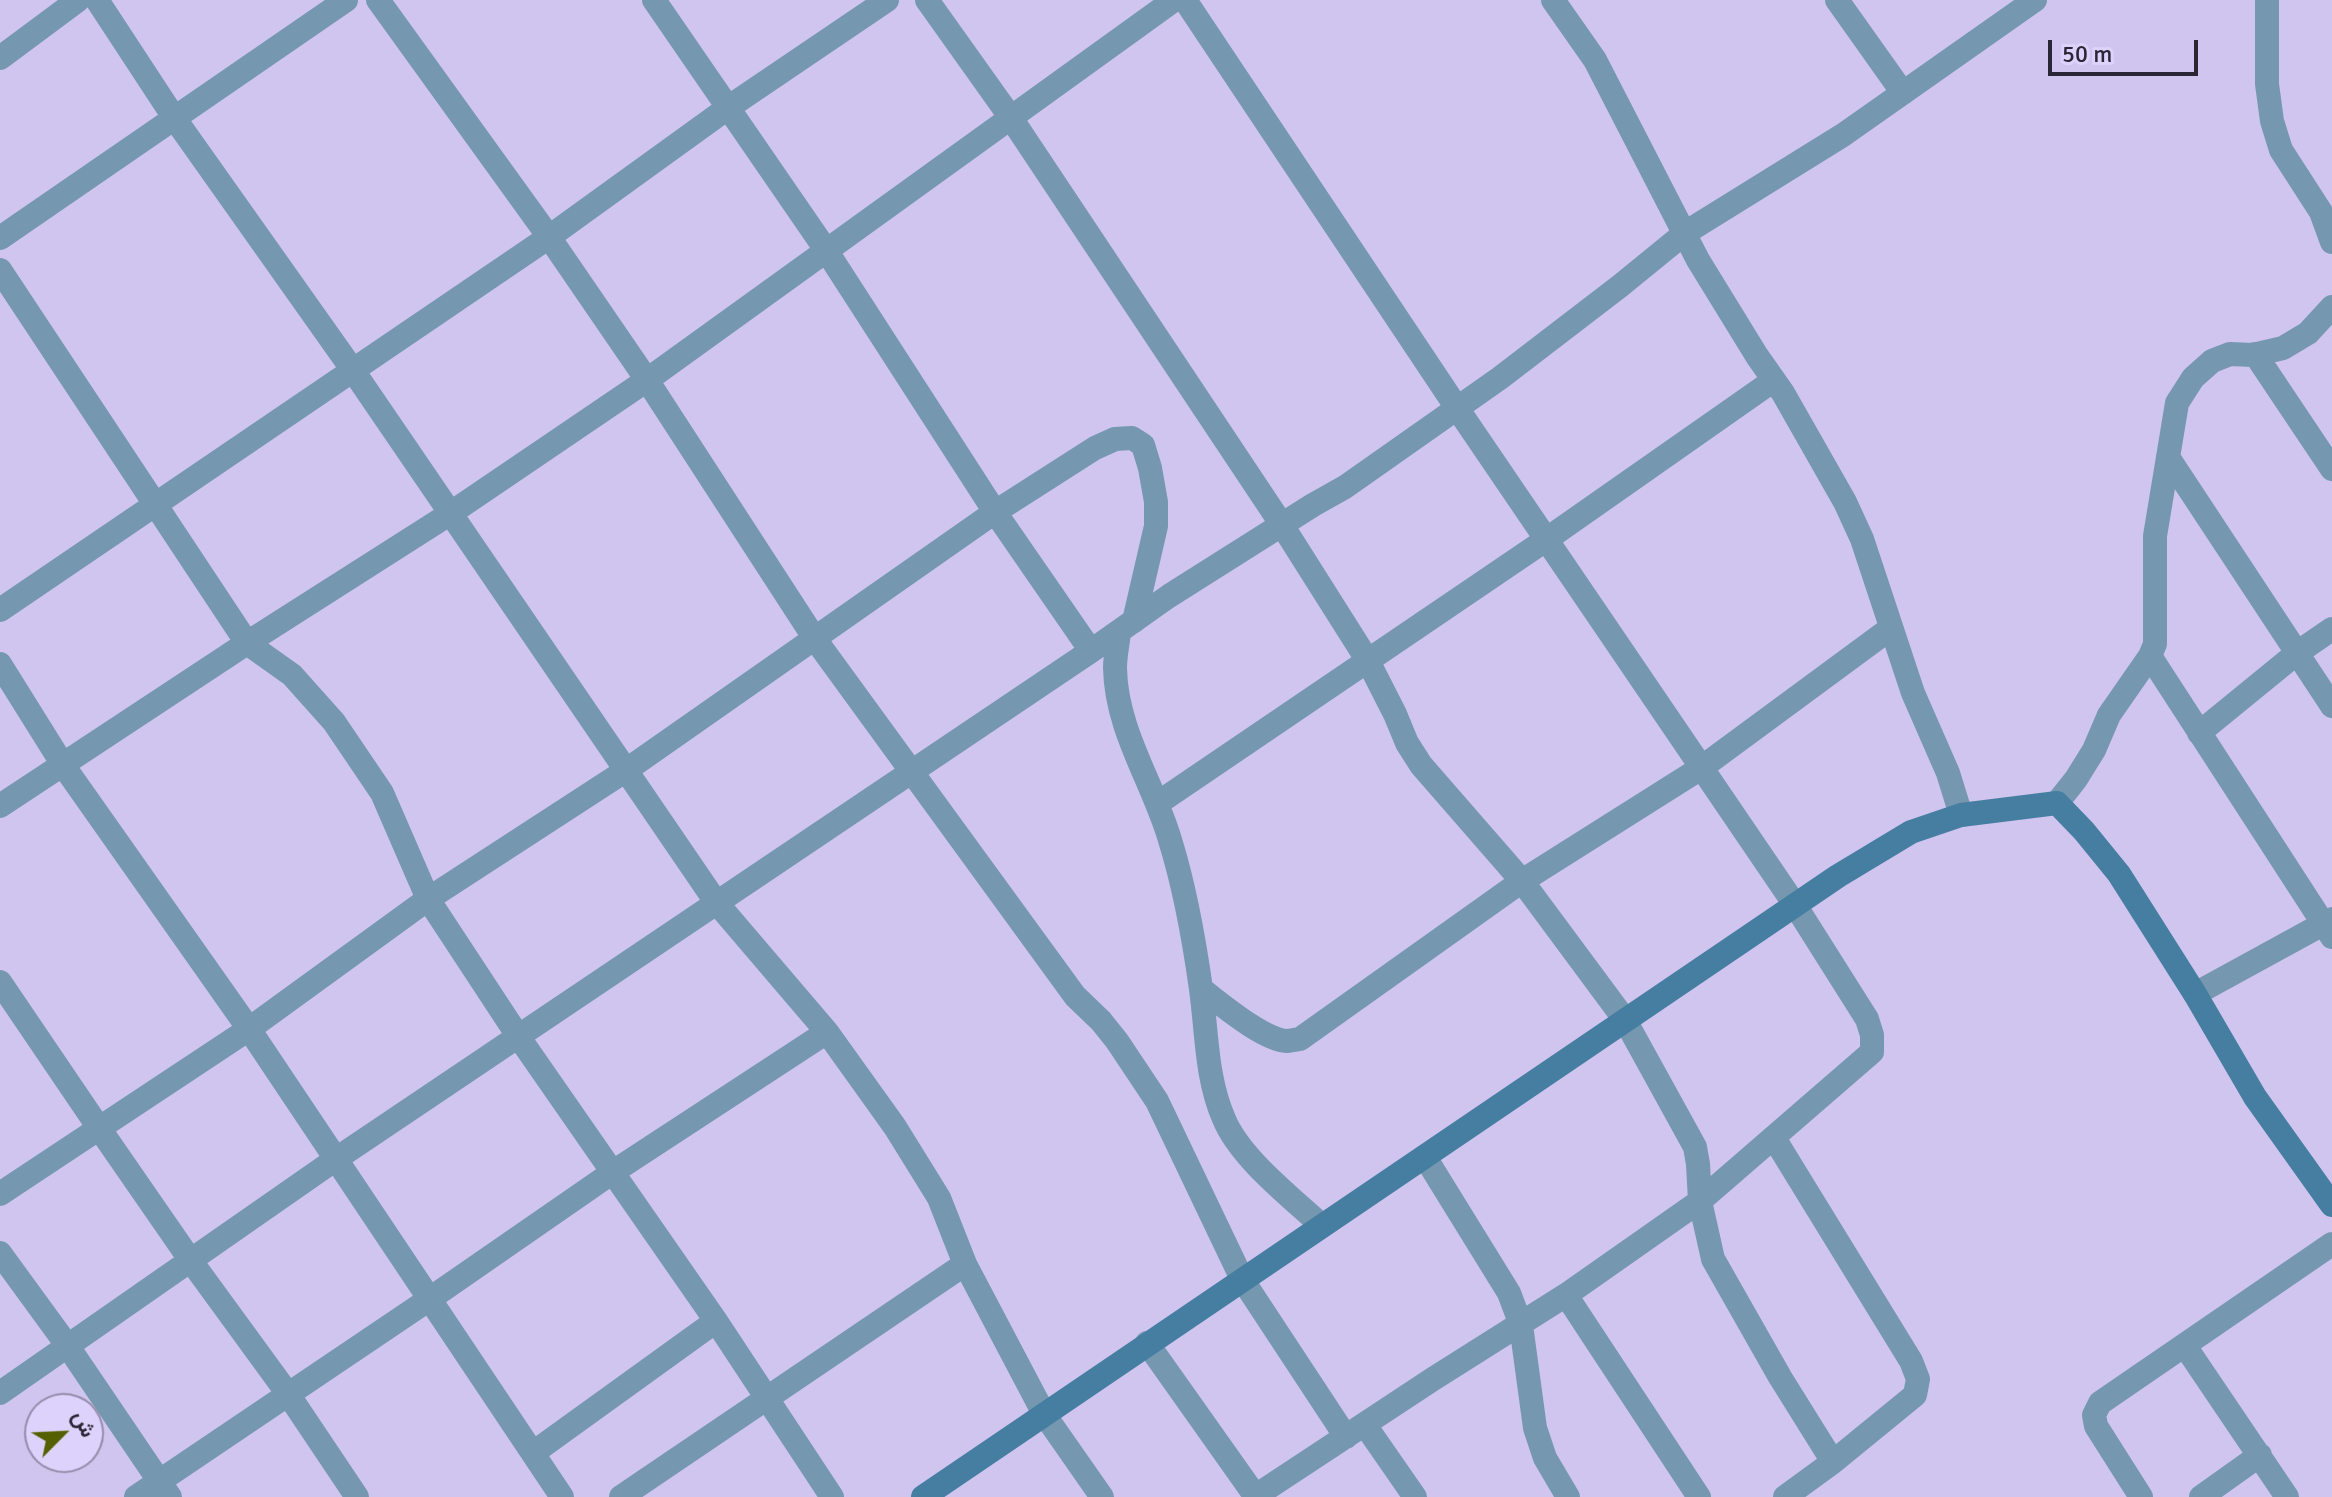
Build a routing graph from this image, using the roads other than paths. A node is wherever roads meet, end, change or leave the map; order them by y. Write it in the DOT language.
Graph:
graph roads {
  1 [pos="78,0"];
  2 [pos="97,0"];
  3 [pos="346,0"];
  4 [pos="378,0"];
  5 [pos="654,0"];
  6 [pos="887,0"];
  7 [pos="927,0"];
  8 [pos="1174,0"];
  9 [pos="1185,0"];
  10 [pos="1553,0"];
  11 [pos="1837,0"];
  12 [pos="2035,0"];
  13 [pos="2267,0"];
  14 [pos="0,58"];
  15 [pos="1903,93"];
  16 [pos="729,107"];
  17 [pos="1011,118"];
  18 [pos="175,119"];
  19 [pos="1685,233"];
  20 [pos="549,237"];
  21 [pos="0,238"];
  22 [pos="2332,242"];
  23 [pos="826,250"];
  24 [pos="0,270"];
  25 [pos="2331,304"];
  26 [pos="2255,354"];
  27 [pos="352,369"];
  28 [pos="647,380"];
  29 [pos="1774,380"];
  30 [pos="1457,408"];
  31 [pos="2168,457"];
  32 [pos="2332,469"];
  33 [pos="155,503"];
  34 [pos="995,512"];
  35 [pos="451,513"];
  36 [pos="1282,525"];
  37 [pos="1547,539"];
  38 [pos="0,610"];
  39 [pos="1126,626"];
  40 [pos="1891,628"];
  41 [pos="2332,629"];
  42 [pos="815,639"];
  43 [pos="247,643"];
  44 [pos="1091,651"];
  45 [pos="2297,653"];
  46 [pos="2150,656"];
  47 [pos="1368,661"];
  48 [pos="0,664"];
  49 [pos="2332,706"];
  50 [pos="2199,733"];
  51 [pos="63,765"];
  52 [pos="1701,768"];
  53 [pos="625,771"];
  54 [pos="911,771"];
  55 [pos="1158,803"];
  56 [pos="2057,803"];
  57 [pos="0,806"];
  58 [pos="1961,815"];
  59 [pos="1522,881"];
  60 [pos="428,899"];
  61 [pos="716,902"];
  62 [pos="1795,905"];
  63 [pos="2329,927"];
  64 [pos="0,982"];
  65 [pos="1201,989"];
  66 [pos="2195,994"];
  67 [pos="1625,1020"];
  68 [pos="249,1029"];
  69 [pos="827,1032"];
  70 [pos="518,1036"];
  71 [pos="99,1128"];
  72 [pos="1774,1138"];
  73 [pos="1425,1157"];
  74 [pos="336,1159"];
  75 [pos="613,1172"];
  76 [pos="0,1194"];
  77 [pos="1700,1201"];
  78 [pos="2332,1205"];
  79 [pos="1322,1226"];
  80 [pos="2332,1244"];
  81 [pos="0,1253"];
  82 [pos="191,1261"];
  83 [pos="965,1264"];
  84 [pos="1242,1279"];
  85 [pos="1566,1295"];
  86 [pos="431,1298"];
  87 [pos="716,1321"];
  88 [pos="1521,1325"];
  89 [pos="1147,1343"];
  90 [pos="67,1345"];
  91 [pos="2185,1346"];
  92 [pos="0,1393"];
  93 [pos="288,1394"];
  94 [pos="768,1398"];
  95 [pos="1044,1414"];
  96 [pos="1356,1431"];
  97 [pos="533,1453"];
  98 [pos="2260,1455"];
  99 [pos="1833,1462"];
  100 [pos="164,1488"];
  101 [pos="136,1497"];
  102 [pos="357,1497"];
  103 [pos="562,1497"];
  104 [pos="621,1497"];
  105 [pos="832,1497"];
  106 [pos="923,1497"];
  107 [pos="1102,1497"];
  108 [pos="1255,1497"];
  109 [pos="1415,1497"];
  110 [pos="1568,1497"];
  111 [pos="1699,1497"];
  112 [pos="1785,1497"];
  113 [pos="2141,1497"];
  114 [pos="2201,1497"];
  115 [pos="2287,1497"];
  1 -- 14 [label="street"];
  2 -- 18 [label="street"];
  3 -- 18 [label="street"];
  4 -- 20 [label="street"];
  5 -- 16 [label="street"];
  6 -- 16 [label="street"];
  7 -- 17 [label="street"];
  8 -- 17 [label="street"];
  9 -- 30 [label="street"];
  10 -- 19 [label="street"];
  11 -- 15 [label="street"];
  12 -- 15 [label="street"];
  13 -- 22 [label="street"];
  15 -- 19 [label="street"];
  16 -- 20 [label="street"];
  16 -- 23 [label="street"];
  17 -- 23 [label="street"];
  17 -- 36 [label="street"];
  18 -- 21 [label="street"];
  18 -- 27 [label="street"];
  19 -- 29 [label="street"];
  19 -- 30 [label="street"];
  20 -- 27 [label="street"];
  20 -- 28 [label="street"];
  23 -- 28 [label="street"];
  23 -- 34 [label="street"];
  24 -- 33 [label="street"];
  25 -- 26 [label="street"];
  26 -- 31 [label="street"];
  26 -- 32 [label="street"];
  27 -- 33 [label="street"];
  27 -- 35 [label="street"];
  28 -- 35 [label="street"];
  28 -- 42 [label="street"];
  29 -- 37 [label="street"];
  29 -- 40 [label="street"];
  30 -- 36 [label="street"];
  30 -- 37 [label="street"];
  31 -- 45 [label="street"];
  31 -- 46 [label="street"];
  33 -- 38 [label="street"];
  33 -- 43 [label="street"];
  34 -- 39 [label="street"];
  34 -- 42 [label="street"];
  34 -- 44 [label="street"];
  35 -- 43 [label="street"];
  35 -- 53 [label="street"];
  36 -- 39 [label="street"];
  36 -- 47 [label="street"];
  37 -- 47 [label="street"];
  37 -- 52 [label="street"];
  39 -- 44 [label="street"];
  39 -- 55 [label="street"];
  40 -- 52 [label="street"];
  40 -- 58 [label="street"];
  41 -- 45 [label="street"];
  42 -- 53 [label="street"];
  42 -- 54 [label="street"];
  43 -- 51 [label="street"];
  43 -- 60 [label="street"];
  44 -- 54 [label="street"];
  45 -- 49 [label="street"];
  45 -- 50 [label="street"];
  46 -- 50 [label="street"];
  46 -- 56 [label="street"];
  47 -- 55 [label="street"];
  47 -- 59 [label="street"];
  48 -- 51 [label="street"];
  50 -- 63 [label="street"];
  51 -- 57 [label="street"];
  51 -- 68 [label="street"];
  52 -- 59 [label="street"];
  52 -- 62 [label="street"];
  53 -- 60 [label="street"];
  53 -- 61 [label="street"];
  54 -- 61 [label="street"];
  54 -- 84 [label="street"];
  55 -- 65 [label="street"];
  56 -- 58 [label="street"];
  56 -- 66 [label="street"];
  58 -- 62 [label="street"];
  59 -- 65 [label="street"];
  59 -- 67 [label="street"];
  60 -- 68 [label="street"];
  60 -- 70 [label="street"];
  61 -- 69 [label="street"];
  61 -- 70 [label="street"];
  62 -- 67 [label="street"];
  62 -- 72 [label="street"];
  63 -- 66 [label="street"];
  64 -- 71 [label="street"];
  65 -- 79 [label="street"];
  66 -- 78 [label="street"];
  67 -- 73 [label="street"];
  67 -- 77 [label="street"];
  68 -- 71 [label="street"];
  68 -- 74 [label="street"];
  69 -- 75 [label="street"];
  69 -- 83 [label="street"];
  70 -- 74 [label="street"];
  70 -- 75 [label="street"];
  71 -- 76 [label="street"];
  71 -- 82 [label="street"];
  72 -- 77 [label="street"];
  72 -- 99 [label="street"];
  73 -- 79 [label="street"];
  73 -- 88 [label="street"];
  74 -- 82 [label="street"];
  74 -- 86 [label="street"];
  75 -- 86 [label="street"];
  75 -- 87 [label="street"];
  77 -- 85 [label="street"];
  77 -- 99 [label="street"];
  79 -- 84 [label="street"];
  80 -- 91 [label="street"];
  81 -- 90 [label="street"];
  82 -- 90 [label="street"];
  82 -- 93 [label="street"];
  83 -- 94 [label="street"];
  83 -- 95 [label="street"];
  84 -- 89 [label="street"];
  84 -- 96 [label="street"];
  85 -- 88 [label="street"];
  85 -- 111 [label="street"];
  86 -- 93 [label="street"];
  86 -- 97 [label="street"];
  87 -- 94 [label="street"];
  87 -- 97 [label="street"];
  88 -- 96 [label="street"];
  88 -- 110 [label="street"];
  89 -- 95 [label="street"];
  89 -- 108 [label="street"];
  90 -- 92 [label="street"];
  90 -- 100 [label="street"];
  91 -- 98 [label="street"];
  91 -- 113 [label="street"];
  93 -- 100 [label="street"];
  93 -- 102 [label="street"];
  94 -- 104 [label="street"];
  94 -- 105 [label="street"];
  95 -- 106 [label="street"];
  95 -- 107 [label="street"];
  96 -- 108 [label="street"];
  96 -- 109 [label="street"];
  97 -- 103 [label="street"];
  98 -- 114 [label="street"];
  98 -- 115 [label="street"];
  99 -- 112 [label="street"];
  100 -- 101 [label="street"];
}
